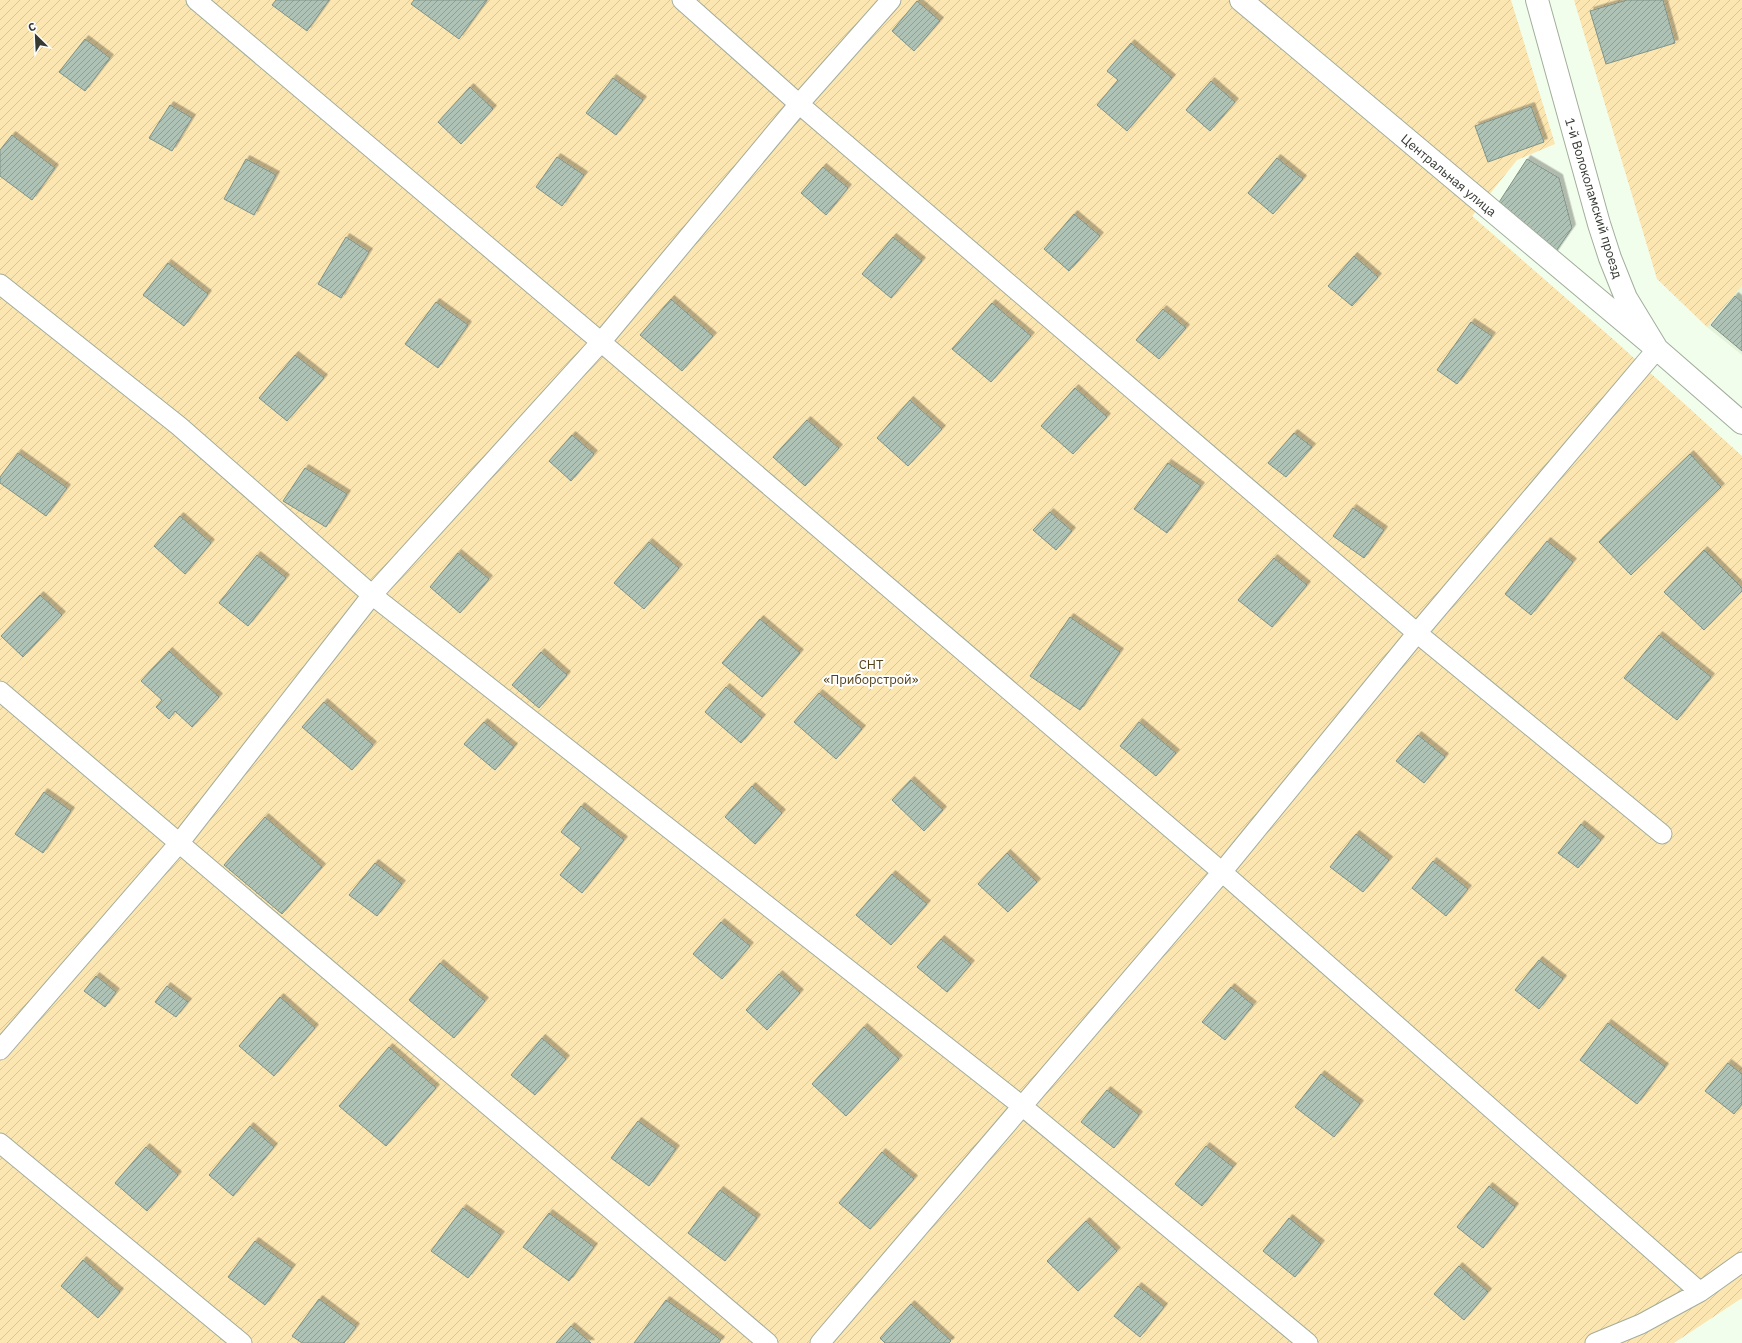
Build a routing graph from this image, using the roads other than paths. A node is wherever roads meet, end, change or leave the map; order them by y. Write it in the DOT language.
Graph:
graph roads {
  1 [pos="196,0"];
  2 [pos="682,0"];
  3 [pos="891,0"];
  4 [pos="1241,0"];
  5 [pos="1537,0"];
  6 [pos="799,104"];
  7 [pos="0,284"];
  8 [pos="601,342"];
  9 [pos="1657,349"];
  10 [pos="1742,423"];
  11 [pos="372,595"];
  12 [pos="1417,633"];
  13 [pos="0,691"];
  14 [pos="1662,834"];
  15 [pos="180,842"];
  16 [pos="1222,872"];
  17 [pos="0,1050"];
  18 [pos="1022,1106"];
  19 [pos="0,1143"];
  20 [pos="1742,1262"];
  21 [pos="1700,1292"];
  22 [pos="242,1343"];
  23 [pos="768,1343"];
  24 [pos="820,1343"];
  25 [pos="1308,1343"];
  26 [pos="1595,1343"];
  1 -- 8 [label="lane"];
  2 -- 6 [label="lane"];
  3 -- 6 [label="lane"];
  4 -- 9 [label="street, Центральная улица"];
  5 -- 9 [label="street, 1-й Волоколамский проезд"];
  6 -- 8 [label="lane"];
  6 -- 12 [label="lane"];
  7 -- 11 [label="lane"];
  8 -- 11 [label="lane"];
  8 -- 16 [label="lane"];
  9 -- 10 [label="street, 1-й Волоколамский проезд"];
  9 -- 12 [label="lane"];
  11 -- 15 [label="lane"];
  11 -- 18 [label="lane"];
  12 -- 14 [label="lane"];
  12 -- 16 [label="lane"];
  13 -- 15 [label="lane"];
  15 -- 17 [label="lane"];
  15 -- 23 [label="lane"];
  16 -- 18 [label="lane"];
  16 -- 21 [label="lane"];
  18 -- 24 [label="lane"];
  18 -- 25 [label="lane"];
  19 -- 22 [label="lane"];
  20 -- 21 [label="lane"];
  21 -- 26 [label="lane"];
}
